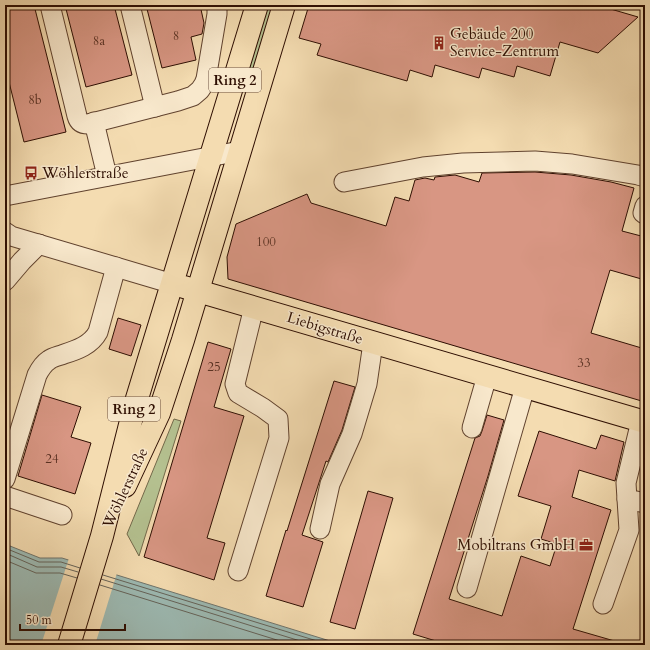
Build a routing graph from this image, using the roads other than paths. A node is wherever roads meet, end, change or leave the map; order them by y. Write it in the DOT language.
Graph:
graph roads {
  1 [pos="50,5"];
  2 [pos="130,5"];
  3 [pos="217,5"];
  4 [pos="257,5"];
  5 [pos="284,5"];
  6 [pos="155,107"];
  7 [pos="94,122"];
  8 [pos="240,151"];
  9 [pos="212,156"];
  10 [pos="107,176"];
  11 [pos="645,177"];
  12 [pos="344,182"];
  13 [pos="5,196"];
  14 [pos="645,206"];
  15 [pos="645,214"];
  16 [pos="5,232"];
  17 [pos="39,244"];
  18 [pos="116,267"];
  19 [pos="5,281"];
  20 [pos="173,284"];
  21 [pos="198,291"];
  22 [pos="254,307"];
  23 [pos="373,343"];
  24 [pos="487,376"];
  25 [pos="525,387"];
  26 [pos="643,422"];
  27 [pos="472,428"];
  28 [pos="5,479"];
  29 [pos="5,496"];
  30 [pos="636,501"];
  31 [pos="62,515"];
  32 [pos="320,529"];
  33 [pos="102,536"];
  34 [pos="238,571"];
  35 [pos="467,588"];
  36 [pos="603,604"];
  37 [pos="69,645"];
  1 -- 7 [label="street"];
  2 -- 6 [label="street"];
  3 -- 6 [label="street"];
  4 -- 9 [label="main road, Wöhlerstraße / Ring 2"];
  5 -- 8 [label="main road, Wöhlerstraße / Ring 2"];
  6 -- 7 [label="street"];
  7 -- 10 [label="street"];
  8 -- 9 [label="street"];
  8 -- 21 [label="main road, Wöhlerstraße / Ring 2"];
  9 -- 10 [label="street"];
  9 -- 20 [label="main road, Wöhlerstraße / Ring 2"];
  10 -- 13 [label="street"];
  11 -- 12 [label="street"];
  14 -- 15 [label="street"];
  16 -- 17 [label="street, Liebigstraße"];
  17 -- 18 [label="street, Liebigstraße"];
  17 -- 19 [label="street"];
  18 -- 20 [label="street, Liebigstraße"];
  18 -- 28 [label="street"];
  20 -- 21 [label="main road, Liebigstraße"];
  20 -- 33 [label="main road, Wöhlerstraße / Ring 2"];
  21 -- 22 [label="main road, Liebigstraße"];
  21 -- 33 [label="main road, Wöhlerstraße / Ring 2"];
  22 -- 23 [label="main road, Liebigstraße"];
  22 -- 34 [label="street"];
  23 -- 24 [label="main road, Liebigstraße"];
  23 -- 32 [label="street"];
  24 -- 25 [label="main road, Liebigstraße"];
  24 -- 27 [label="street"];
  25 -- 26 [label="main road, Liebigstraße"];
  25 -- 35 [label="street"];
  26 -- 30 [label="street"];
  29 -- 31 [label="street"];
  30 -- 36 [label="street"];
  33 -- 37 [label="main road, Wöhlerstraße / Ring 2"];
}
